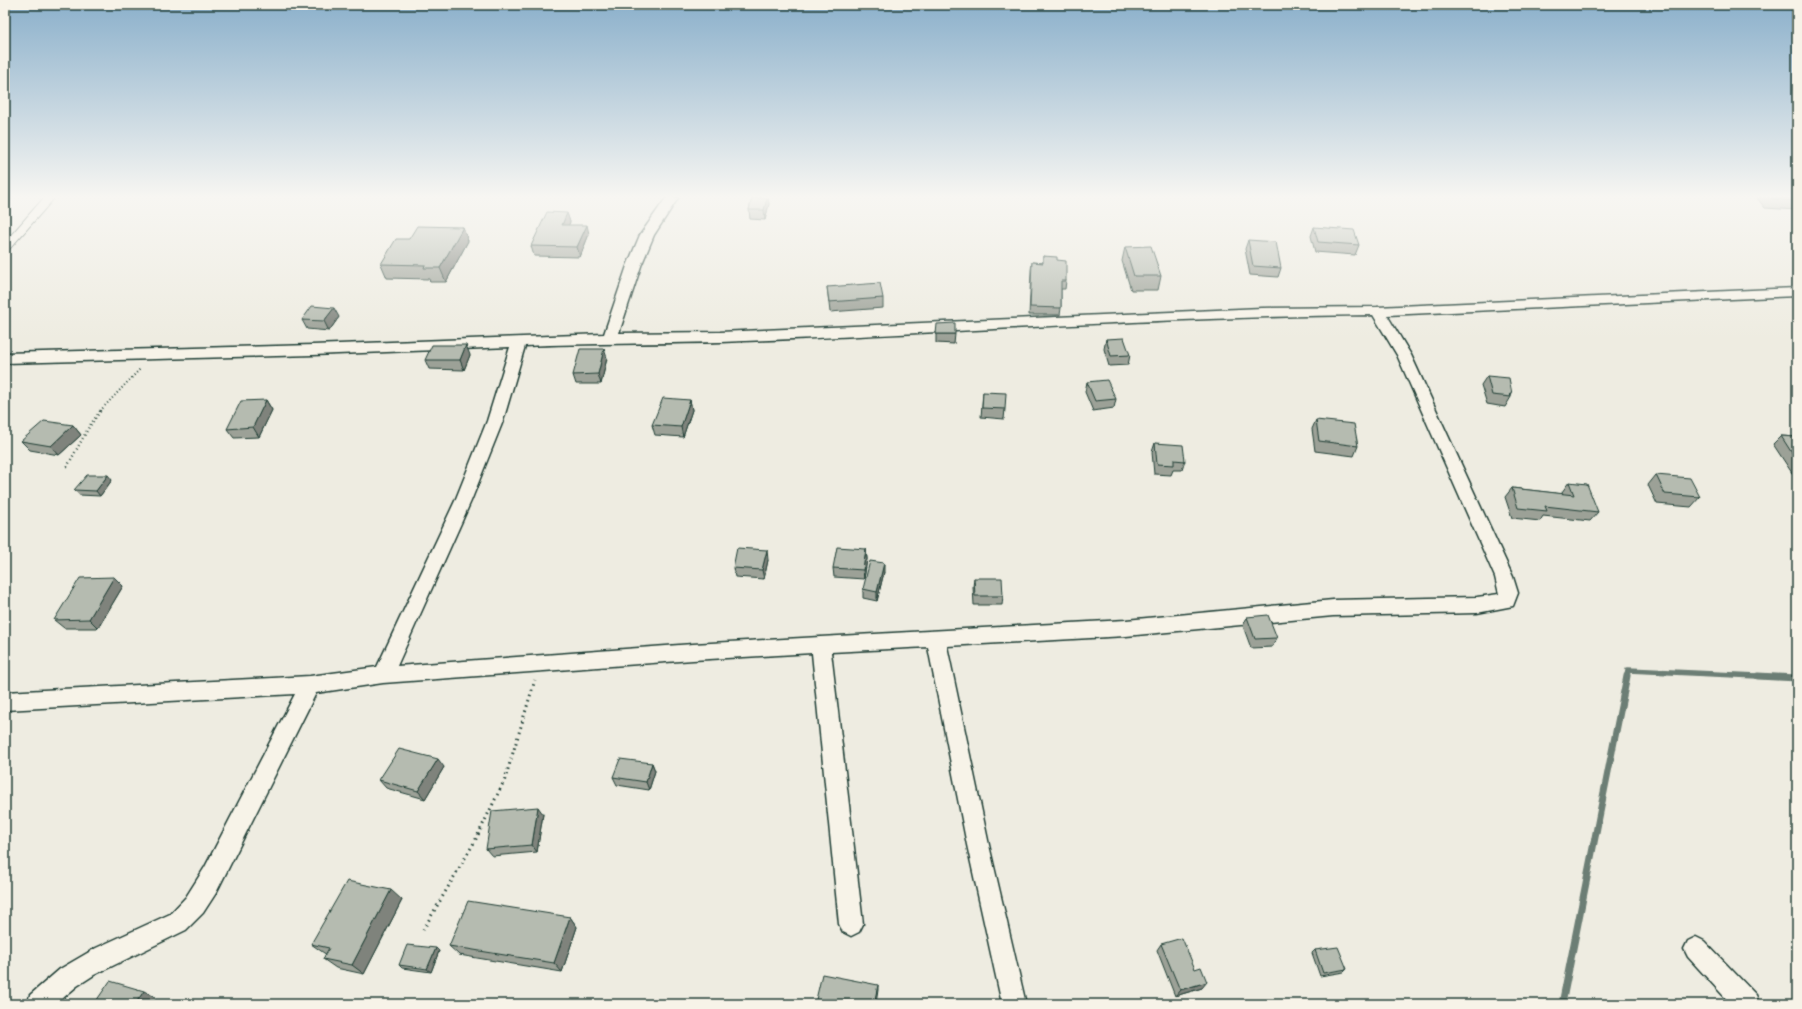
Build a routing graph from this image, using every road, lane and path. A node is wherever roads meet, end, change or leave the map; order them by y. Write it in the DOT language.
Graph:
graph roads {
  1 [pos="643,245"];
  2 [pos="1797,292"];
  3 [pos="1377,311"];
  4 [pos="610,338"];
  5 [pos="519,343"];
  6 [pos="154,355"];
  7 [pos="5,358"];
  8 [pos="67,467"];
  9 [pos="936,639"];
  10 [pos="821,644"];
  11 [pos="540,664"];
  12 [pos="383,675"];
  13 [pos="310,685"];
  14 [pos="5,701"];
  15 [pos="851,924"];
  16 [pos="423,930"];
  17 [pos="1696,949"];
  18 [pos="39,1004"];
  19 [pos="1014,1004"];
  20 [pos="1747,1004"];
  1 -- 4 [label="street"];
  2 -- 3 [label="street"];
  3 -- 4 [label="street"];
  3 -- 9 [label="street"];
  4 -- 5 [label="street"];
  5 -- 6 [label="street"];
  5 -- 12 [label="street"];
  6 -- 7 [label="street"];
  6 -- 8 [label="path"];
  9 -- 10 [label="street"];
  9 -- 19 [label="street"];
  10 -- 11 [label="street"];
  10 -- 15 [label="street"];
  11 -- 12 [label="street"];
  11 -- 16 [label="path"];
  12 -- 13 [label="street"];
  13 -- 14 [label="street"];
  13 -- 18 [label="street"];
  17 -- 20 [label="street"];
}
